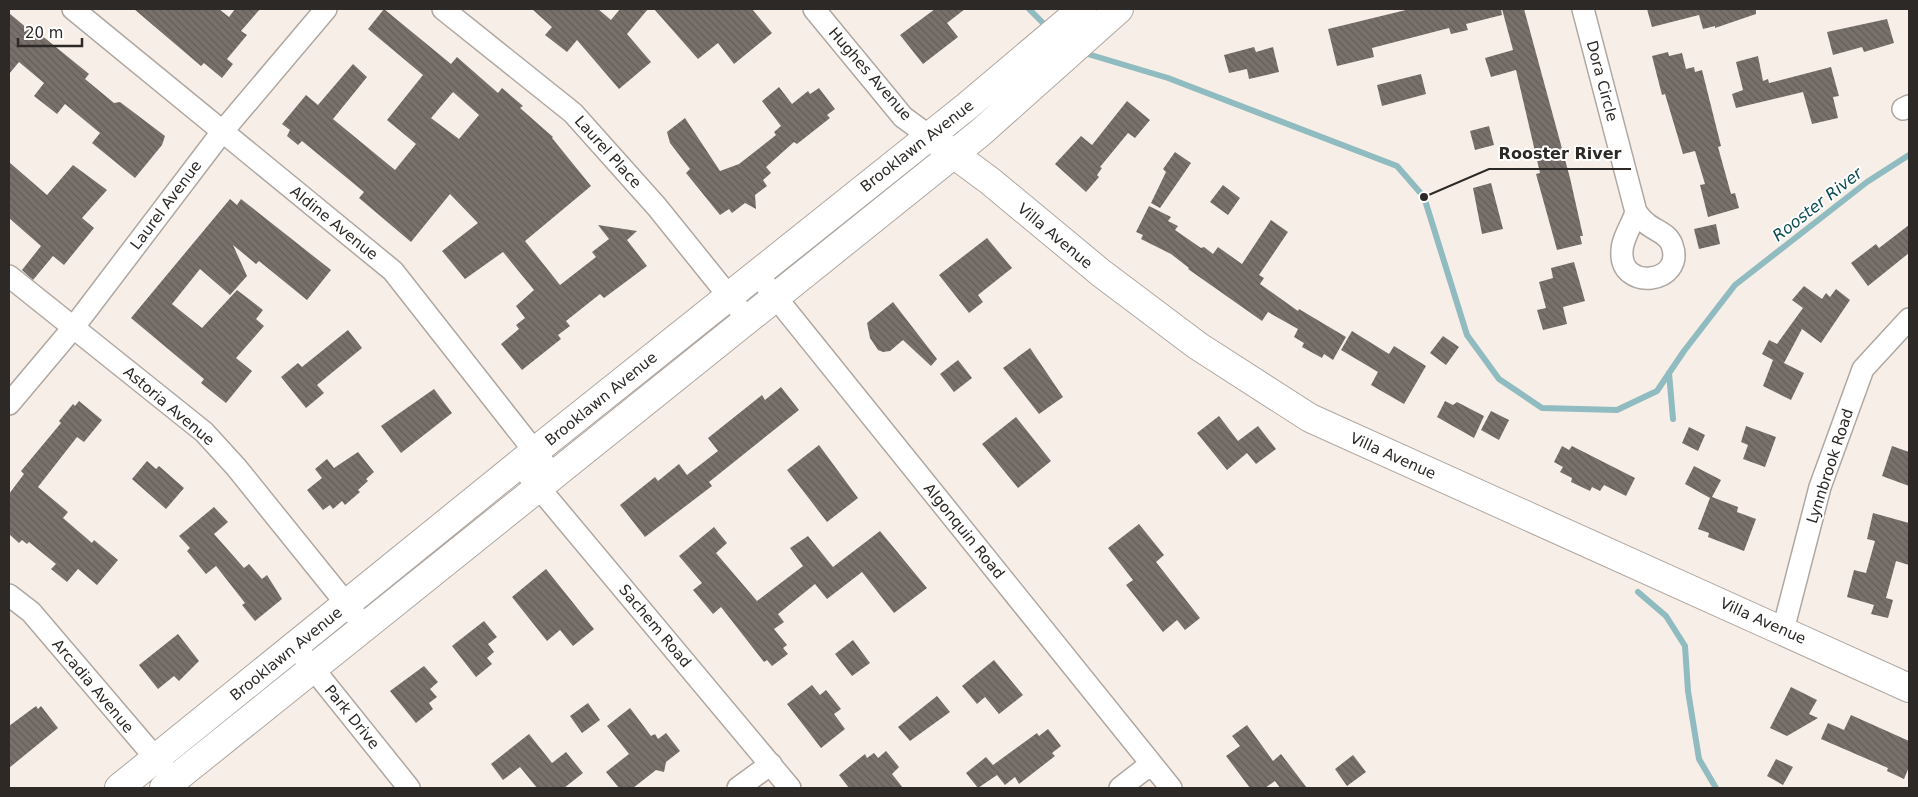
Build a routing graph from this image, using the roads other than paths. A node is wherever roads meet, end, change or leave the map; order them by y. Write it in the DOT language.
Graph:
graph roads {
  1 [pos="74,9"];
  2 [pos="326,9"];
  3 [pos="443,9"];
  4 [pos="814,9"];
  5 [pos="1583,9"];
  6 [pos="1096,13"];
  7 [pos="222,132"];
  8 [pos="929,136"];
  9 [pos="953,154"];
  10 [pos="1636,212"];
  11 [pos="757,274"];
  12 [pos="9,276"];
  13 [pos="729,296"];
  14 [pos="774,298"];
  15 [pos="1909,319"];
  16 [pos="748,320"];
  17 [pos="72,328"];
  18 [pos="9,404"];
  19 [pos="527,457"];
  20 [pos="547,482"];
  21 [pos="9,595"];
  22 [pos="346,605"];
  23 [pos="365,627"];
  24 [pos="1783,630"];
  25 [pos="296,646"];
  26 [pos="314,670"];
  27 [pos="1909,688"];
  28 [pos="156,759"];
  29 [pos="771,764"];
  30 [pos="1151,764"];
  31 [pos="170,785"];
  32 [pos="119,788"];
  33 [pos="409,788"];
  34 [pos="738,788"];
  35 [pos="790,788"];
  36 [pos="1120,788"];
  37 [pos="1171,788"];
  1 -- 7 [label="street, Aldine Avenue"];
  2 -- 7 [label="street, Laurel Avenue"];
  3 -- 13 [label="street, Laurel Place"];
  4 -- 8 [label="street, Hughes Avenue"];
  5 -- 10 [label="street, Dora Circle"];
  6 -- 8 [label="main road, Brooklawn Avenue"];
  6 -- 9 [label="main road, Brooklawn Avenue"];
  7 -- 17 [label="street, Laurel Avenue"];
  7 -- 19 [label="street, Aldine Avenue"];
  8 -- 9 [label="main road, Villa Avenue"];
  8 -- 11 [label="main road, Brooklawn Avenue"];
  9 -- 14 [label="main road, Brooklawn Avenue"];
  9 -- 24 [label="main road, Villa Avenue"];
  11 -- 13 [label="main road, Brooklawn Avenue"];
  11 -- 14 [label="street, Algonquin Road"];
  12 -- 17 [label="street, Astoria Avenue"];
  13 -- 16 [label="street, Laurel Place"];
  13 -- 19 [label="main road, Brooklawn Avenue"];
  14 -- 16 [label="main road, Brooklawn Avenue"];
  14 -- 30 [label="street, Algonquin Road"];
  15 -- 24 [label="street, Lynnbrook Road"];
  16 -- 20 [label="main road, Brooklawn Avenue"];
  17 -- 18 [label="street, Laurel Avenue"];
  17 -- 22 [label="street, Astoria Avenue"];
  19 -- 20 [label="street, Sachem Road"];
  19 -- 22 [label="main road, Brooklawn Avenue"];
  20 -- 23 [label="main road, Brooklawn Avenue"];
  20 -- 29 [label="street, Sachem Road"];
  21 -- 28 [label="street, Arcadia Avenue"];
  22 -- 23 [label="street, Astoria Avenue"];
  22 -- 25 [label="main road, Brooklawn Avenue"];
  23 -- 26 [label="main road, Brooklawn Avenue"];
  24 -- 27 [label="main road, Villa Avenue"];
  25 -- 26 [label="street, Park Drive"];
  25 -- 28 [label="main road, Brooklawn Avenue"];
  26 -- 31 [label="main road, Brooklawn Avenue"];
  26 -- 33 [label="street, Park Drive"];
  28 -- 31 [label="street, Arcadia Avenue"];
  28 -- 32 [label="main road, Brooklawn Avenue"];
  29 -- 34 [label="street"];
  29 -- 35 [label="street, Sachem Road"];
  30 -- 36 [label="street"];
  30 -- 37 [label="street, Algonquin Road"];
}
